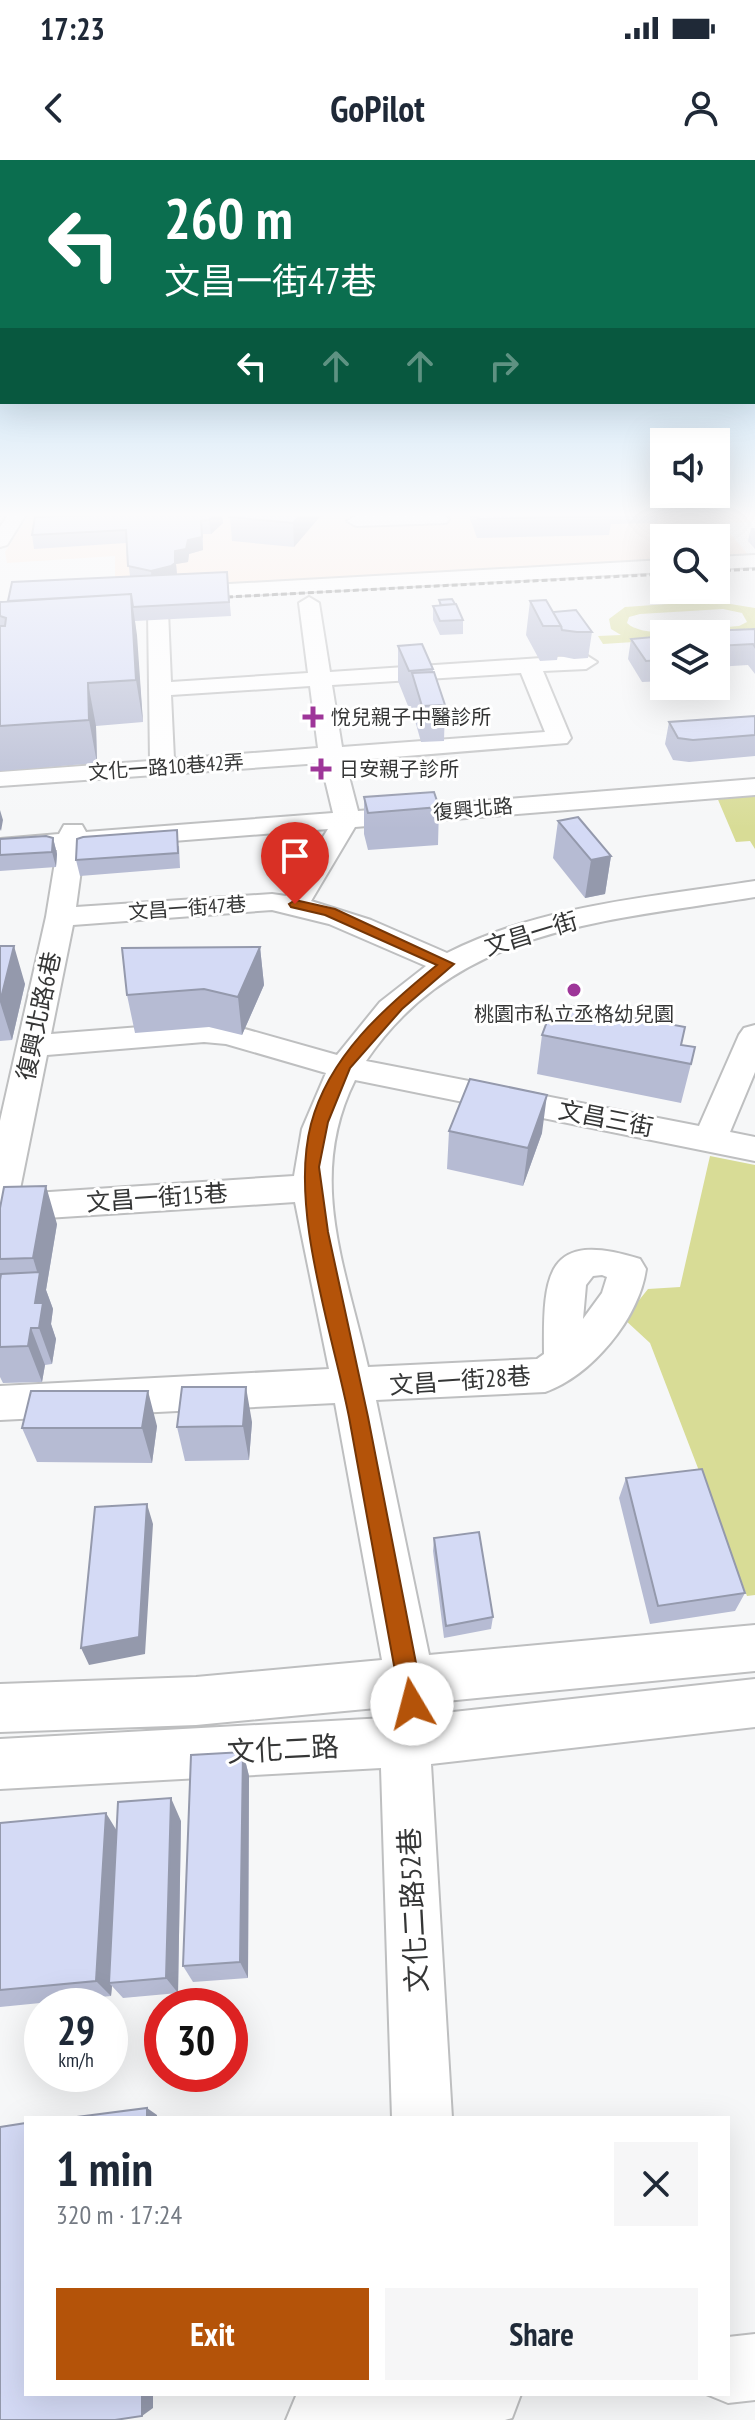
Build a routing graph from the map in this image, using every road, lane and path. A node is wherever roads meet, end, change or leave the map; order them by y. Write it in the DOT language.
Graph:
graph roads {
  1 [pos="154,618"];
  2 [pos="312,618"];
  3 [pos="586,662"];
  4 [pos="529,665"];
  5 [pos="322,678"];
  6 [pos="162,689"];
  7 [pos="331,755"];
  8 [pos="162,768"];
  9 [pos="755,777"];
  10 [pos="0,779"];
  11 [pos="755,787"];
  12 [pos="580,796"];
  13 [pos="345,814"];
  14 [pos="0,836"];
  15 [pos="73,836"];
  16 [pos="0,847"];
  17 [pos="755,889"];
  18 [pos="695,900"];
  19 [pos="295,904"];
  20 [pos="755,911"];
  21 [pos="60,917"];
  22 [pos="447,964"];
  23 [pos="755,1035"];
  24 [pos="32,1046"];
  25 [pos="343,1067"];
  26 [pos="710,1139"];
  27 [pos="755,1149"];
  28 [pos="314,1188"];
  29 [pos="0,1201"];
  30 [pos="0,1208"];
  31 [pos="564,1364"];
  32 [pos="353,1388"];
  33 [pos="0,1403"];
  34 [pos="755,1648"];
  35 [pos="755,1703"];
  36 [pos="0,1708"];
  37 [pos="409,1708"];
  38 [pos="0,1764"];
  39 [pos="422,2116"];
  40 [pos="755,2367"];
  41 [pos="730,2370"];
  42 [pos="449,2402"];
  43 [pos="320,2420"];
  1 -- 6 [label="street"];
  2 -- 5 [label="street"];
  3 -- 4 [label="street"];
  4 -- 5 [label="street"];
  4 -- 7 [label="street, 文化一路10巷42弄"];
  5 -- 6 [label="street"];
  5 -- 7 [label="street"];
  6 -- 8 [label="street"];
  7 -- 8 [label="street, 文化一路10巷42弄"];
  7 -- 13 [label="street"];
  8 -- 10 [label="street, 文化一路10巷42弄"];
  9 -- 12 [label="street, 復興北路"];
  11 -- 12 [label="street, 復興北路"];
  12 -- 13 [label="street, 復興北路"];
  13 -- 15 [label="street, 復興北路"];
  13 -- 19 [label="street"];
  14 -- 15 [label="street, 復興北路"];
  15 -- 16 [label="street, 復興北路"];
  15 -- 21 [label="street, 復興北路6巷"];
  17 -- 18 [label="street, 文昌一街"];
  18 -- 20 [label="street, 文昌一街"];
  18 -- 22 [label="street, 文昌一街"];
  19 -- 21 [label="street, 文昌一街47巷"];
  19 -- 22 [label="street, 文昌一街47巷"];
  21 -- 24 [label="street, 復興北路6巷"];
  22 -- 25 [label="street, 文昌一街"];
  23 -- 26 [label="street"];
  24 -- 25 [label="street, 文昌三街"];
  24 -- 29 [label="street, 復興北路6巷"];
  25 -- 26 [label="street, 文昌三街"];
  25 -- 28 [label="street, 文昌一街"];
  26 -- 27 [label="street, 文昌三街"];
  28 -- 30 [label="street, 文昌一街15巷"];
  28 -- 32 [label="street, 文昌一街"];
  31 -- 32 [label="street, 文昌一街28巷"];
  32 -- 33 [label="street, 文昌一街28巷"];
  32 -- 37 [label="street, 文昌一街"];
  34 -- 37 [label="street, 文化二路"];
  35 -- 37 [label="street, 文化二路"];
  36 -- 37 [label="street, 文化二路"];
  37 -- 38 [label="street, 文化二路"];
  37 -- 39 [label="street, 文化二路52巷"];
  40 -- 41 [label="street"];
  42 -- 43 [label="street"];
}
